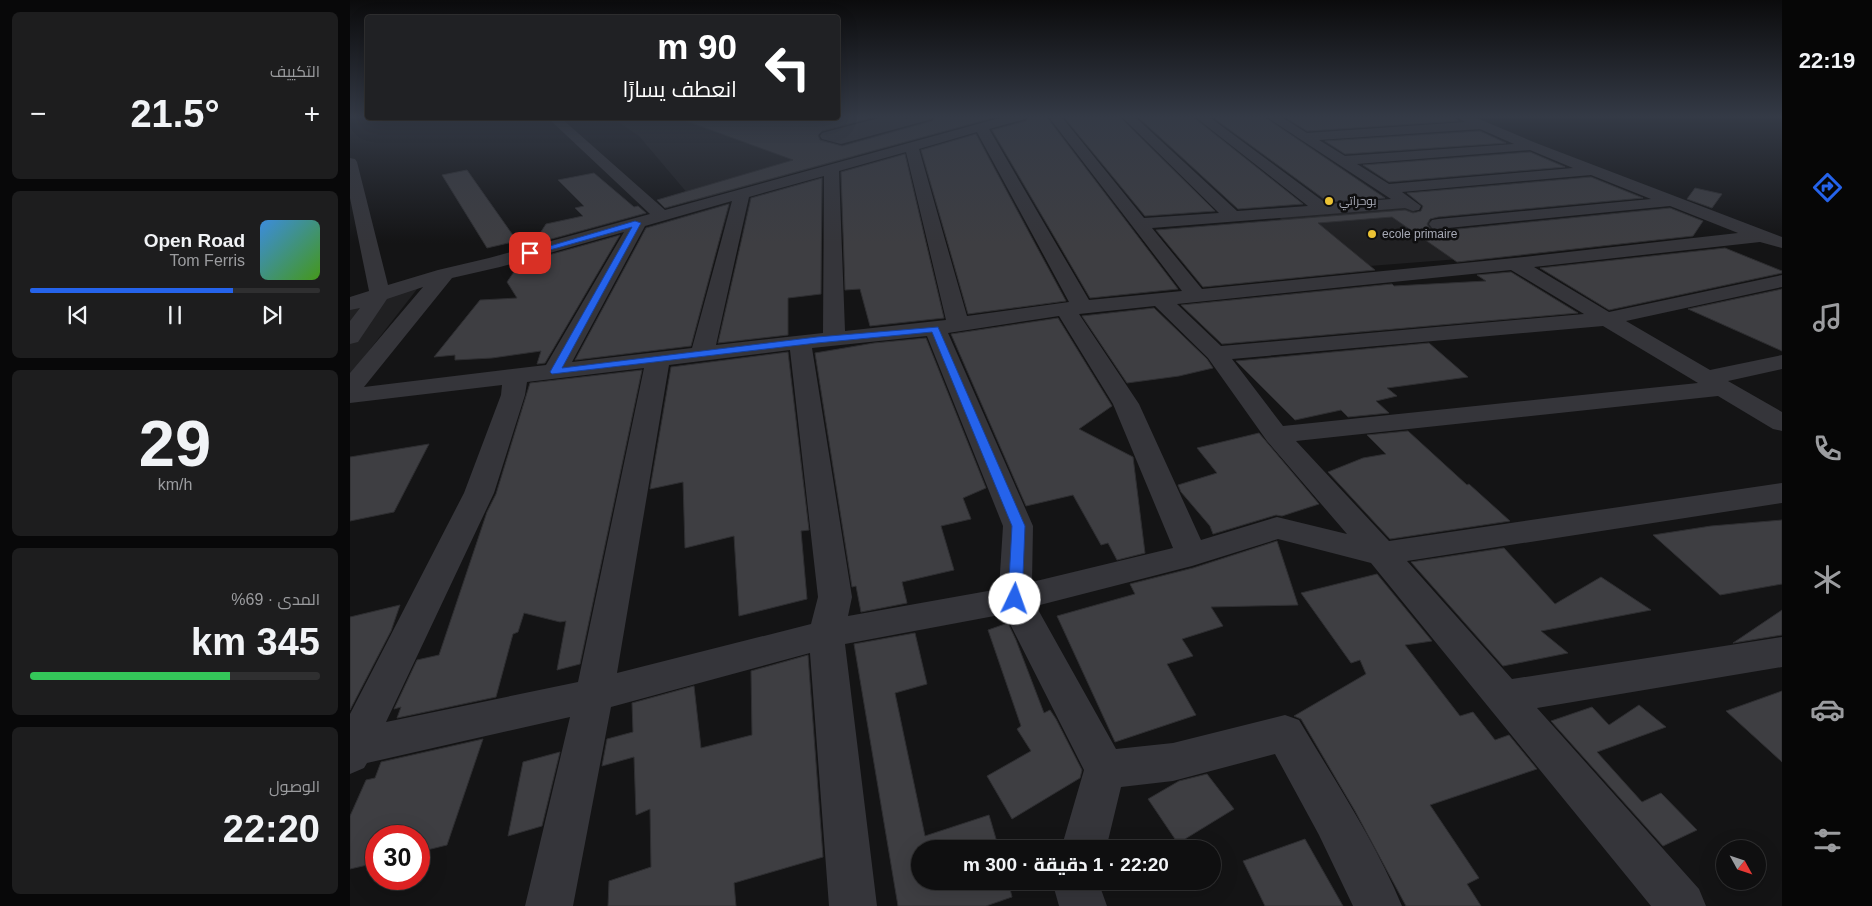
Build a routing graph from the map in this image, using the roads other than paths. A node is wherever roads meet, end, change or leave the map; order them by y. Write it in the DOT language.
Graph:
graph roads {
  1 [pos="598,158"];
  2 [pos="868,158"];
  3 [pos="913,158"];
  4 [pos="997,158"];
  5 [pos="1088,158"];
  6 [pos="1171,158"];
  7 [pos="1255,158"];
  8 [pos="1339,158"];
  9 [pos="1377,158"];
  10 [pos="1561,158"];
  11 [pos="1343,161"];
  12 [pos="350,162"];
  13 [pos="831,169"];
  14 [pos="1593,171"];
  15 [pos="1387,189"];
  16 [pos="742,194"];
  17 [pos="1674,202"];
  18 [pos="1408,203"];
  19 [pos="1323,210"];
  20 [pos="662,216"];
  21 [pos="1233,217"];
  22 [pos="638,223"];
  23 [pos="1140,224"];
  24 [pos="1438,224"];
  25 [pos="1454,234"];
  26 [pos="1761,236"];
  27 [pos="1782,244"];
  28 [pos="1514,264"];
  29 [pos="445,274"];
  30 [pos="1782,281"];
  31 [pos="380,294"];
  32 [pos="1196,295"];
  33 [pos="1160,299"];
  34 [pos="350,304"];
  35 [pos="1074,308"];
  36 [pos="1605,319"];
  37 [pos="947,327"];
  38 [pos="350,337"];
  39 [pos="834,338"];
  40 [pos="800,342"];
  41 [pos="1216,353"];
  42 [pos="702,354"];
  43 [pos="658,359"];
  44 [pos="1782,362"];
  45 [pos="555,372"];
  46 [pos="515,376"];
  47 [pos="1714,383"];
  48 [pos="350,388"];
  49 [pos="350,396"];
  50 [pos="1782,423"];
  51 [pos="1276,435"];
  52 [pos="1782,493"];
  53 [pos="1382,554"];
  54 [pos="1192,555"];
  55 [pos="1015,599"];
  56 [pos="826,634"];
  57 [pos="1782,652"];
  58 [pos="594,695"];
  59 [pos="1503,697"];
  60 [pos="351,750"];
  61 [pos="1105,769"];
  62 [pos="1085,840"];
  63 [pos="1079,890"];
  64 [pos="548,906"];
  65 [pos="853,906"];
  66 [pos="1083,906"];
  67 [pos="1378,906"];
  68 [pos="1682,906"];
  1 -- 20 [label="street"];
  2 -- 13 [label="street"];
  3 -- 37 [label="street"];
  4 -- 35 [label="street"];
  5 -- 23 [label="street"];
  6 -- 21 [label="street"];
  7 -- 19 [label="street"];
  8 -- 11 [label="street"];
  9 -- 11 [label="street"];
  10 -- 14 [label="street"];
  11 -- 15 [label="street"];
  12 -- 31 [label="street"];
  13 -- 16 [label="street"];
  13 -- 39 [label="street"];
  14 -- 15 [label="street"];
  14 -- 17 [label="street"];
  15 -- 18 [label="street"];
  16 -- 20 [label="street"];
  16 -- 42 [label="street"];
  17 -- 24 [label="street"];
  17 -- 26 [label="street"];
  18 -- 19 [label="street"];
  18 -- 24 [label="street"];
  19 -- 21 [label="street"];
  20 -- 22 [label="street"];
  21 -- 23 [label="street"];
  22 -- 29 [label="street"];
  22 -- 45 [label="street"];
  23 -- 32 [label="street"];
  24 -- 25 [label="street"];
  26 -- 27 [label="street"];
  26 -- 28 [label="street"];
  28 -- 32 [label="street"];
  28 -- 36 [label="street"];
  29 -- 31 [label="street"];
  29 -- 48 [label="street"];
  30 -- 36 [label="street"];
  31 -- 34 [label="street"];
  31 -- 38 [label="street"];
  32 -- 33 [label="street"];
  33 -- 35 [label="street"];
  33 -- 41 [label="street"];
  35 -- 37 [label="street"];
  35 -- 54 [label="street"];
  36 -- 41 [label="street"];
  36 -- 47 [label="street"];
  37 -- 39 [label="street"];
  37 -- 55 [label="street"];
  39 -- 40 [label="street"];
  40 -- 42 [label="street"];
  40 -- 56 [label="street"];
  41 -- 51 [label="street"];
  42 -- 43 [label="street"];
  43 -- 45 [label="street"];
  43 -- 58 [label="street"];
  44 -- 47 [label="street"];
  45 -- 46 [label="street"];
  46 -- 49 [label="street"];
  46 -- 60 [label="street"];
  47 -- 50 [label="street"];
  47 -- 51 [label="street"];
  51 -- 53 [label="street"];
  52 -- 53 [label="street"];
  53 -- 54 [label="street"];
  53 -- 59 [label="street"];
  54 -- 55 [label="street"];
  55 -- 56 [label="street"];
  55 -- 61 [label="street"];
  56 -- 58 [label="street"];
  56 -- 65 [label="street"];
  57 -- 59 [label="street"];
  58 -- 60 [label="street"];
  58 -- 64 [label="street"];
  59 -- 68 [label="street"];
  61 -- 62 [label="street"];
  61 -- 67 [label="street"];
  63 -- 66 [label="street"];
}
